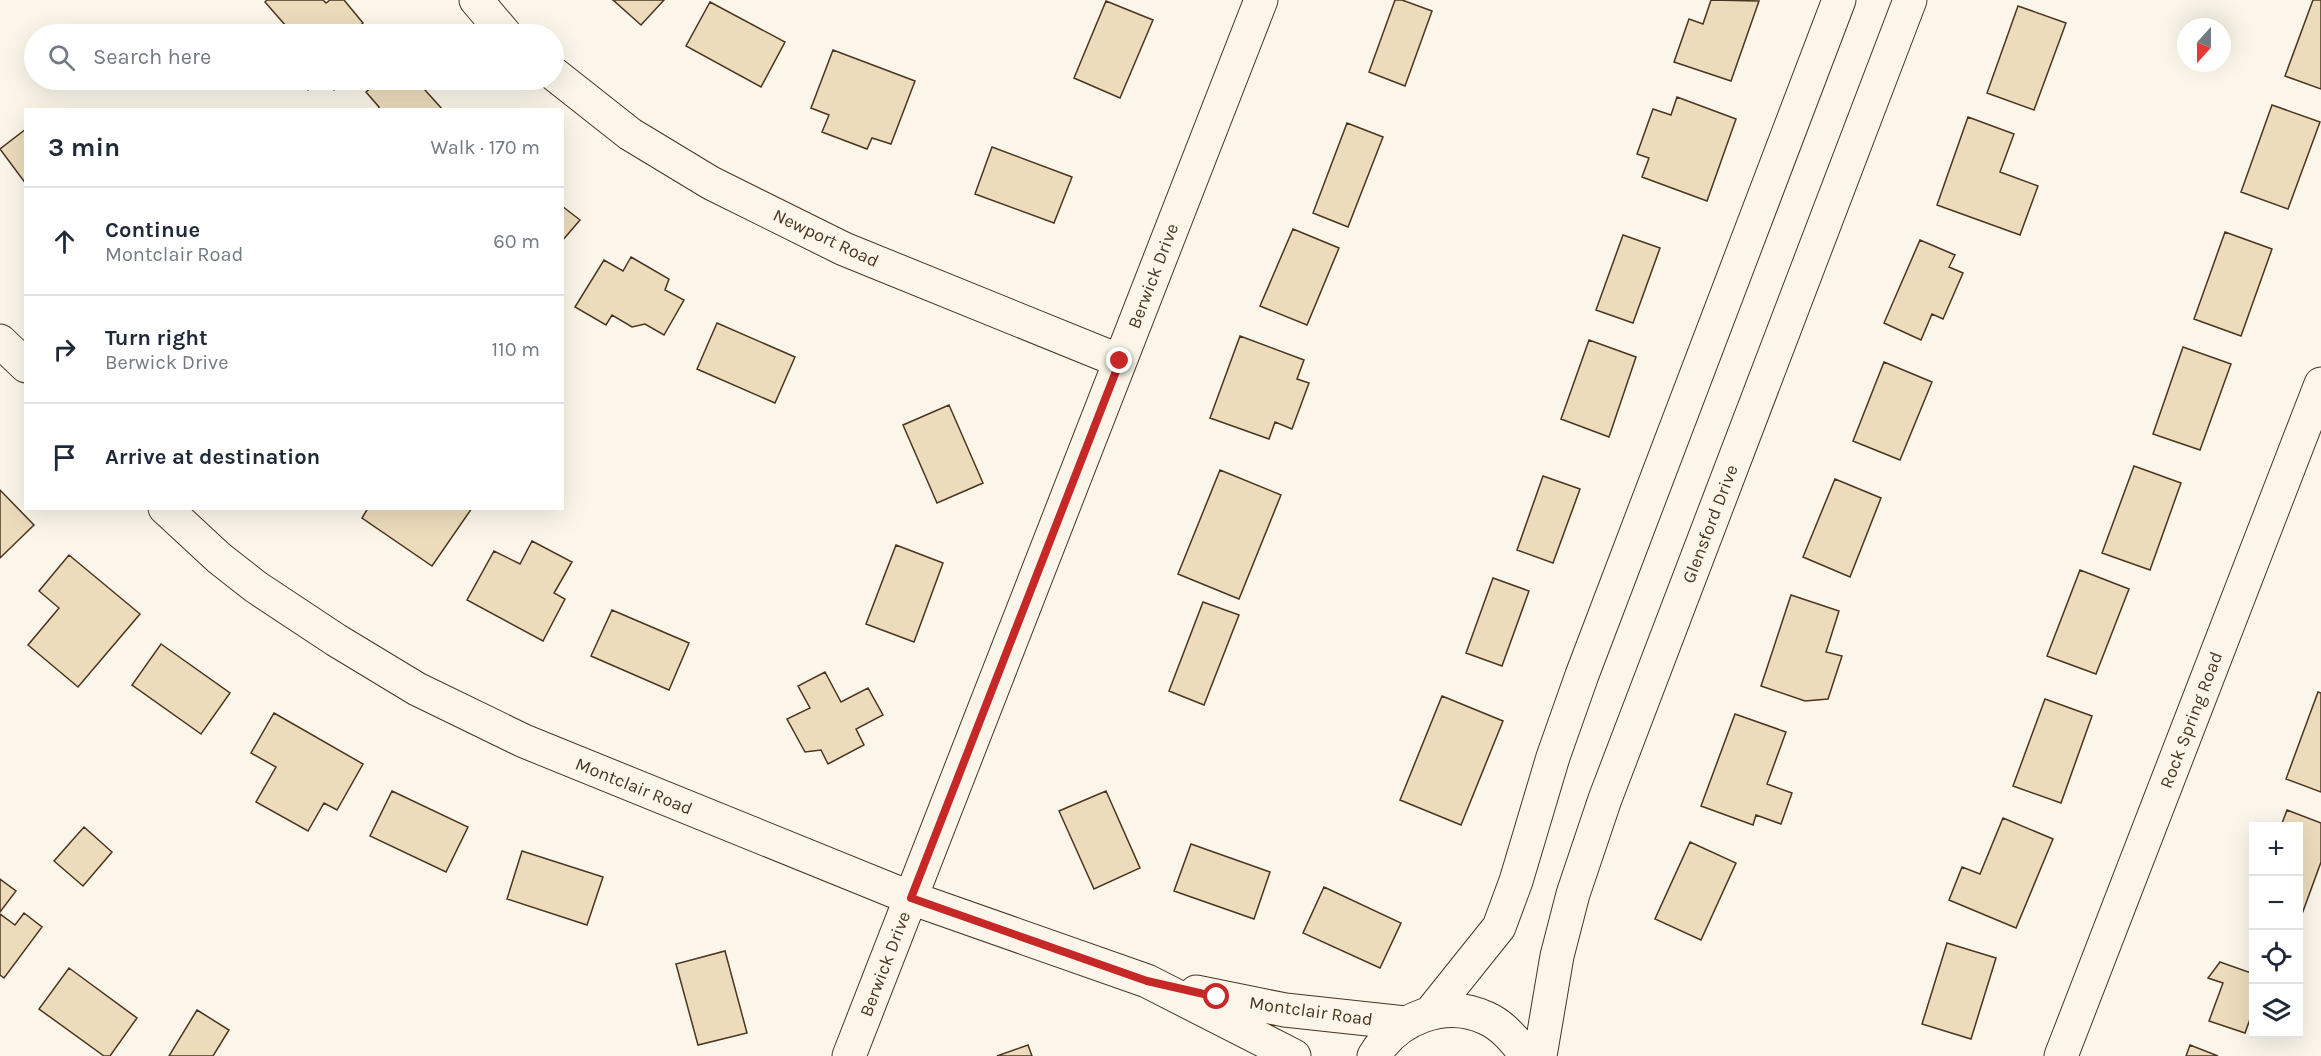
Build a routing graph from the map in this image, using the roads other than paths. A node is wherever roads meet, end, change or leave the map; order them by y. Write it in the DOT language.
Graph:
graph roads {
  1 [pos="476,0"];
  2 [pos="1262,0"];
  3 [pos="1839,0"];
  4 [pos="1910,0"];
  5 [pos="496,24"];
  6 [pos="564,83"];
  7 [pos="0,340"];
  8 [pos="1120,361"];
  9 [pos="24,364"];
  10 [pos="2321,384"];
  11 [pos="167,510"];
  12 [pos="911,898"];
  13 [pos="1147,981"];
  14 [pos="1418,1018"];
  15 [pos="849,1056"];
  16 [pos="1294,1056"];
  17 [pos="1374,1056"];
  18 [pos="1527,1056"];
  19 [pos="1540,1056"];
  20 [pos="2061,1056"];
  1 -- 5 [label="street"];
  2 -- 8 [label="street, Berwick Drive"];
  3 -- 14 [label="street"];
  4 -- 19 [label="street, Glensford Drive"];
  6 -- 8 [label="street, Newport Road"];
  7 -- 9 [label="street"];
  8 -- 12 [label="street, Berwick Drive"];
  10 -- 20 [label="street, Rock Spring Road"];
  11 -- 12 [label="street, Montclair Road"];
  12 -- 13 [label="street, Montclair Road"];
  12 -- 15 [label="street, Berwick Drive"];
  13 -- 14 [label="street, Montclair Road"];
  13 -- 16 [label="street, Montclair Road"];
  14 -- 17 [label="street"];
  14 -- 18 [label="street, Montclair Road"];
}
